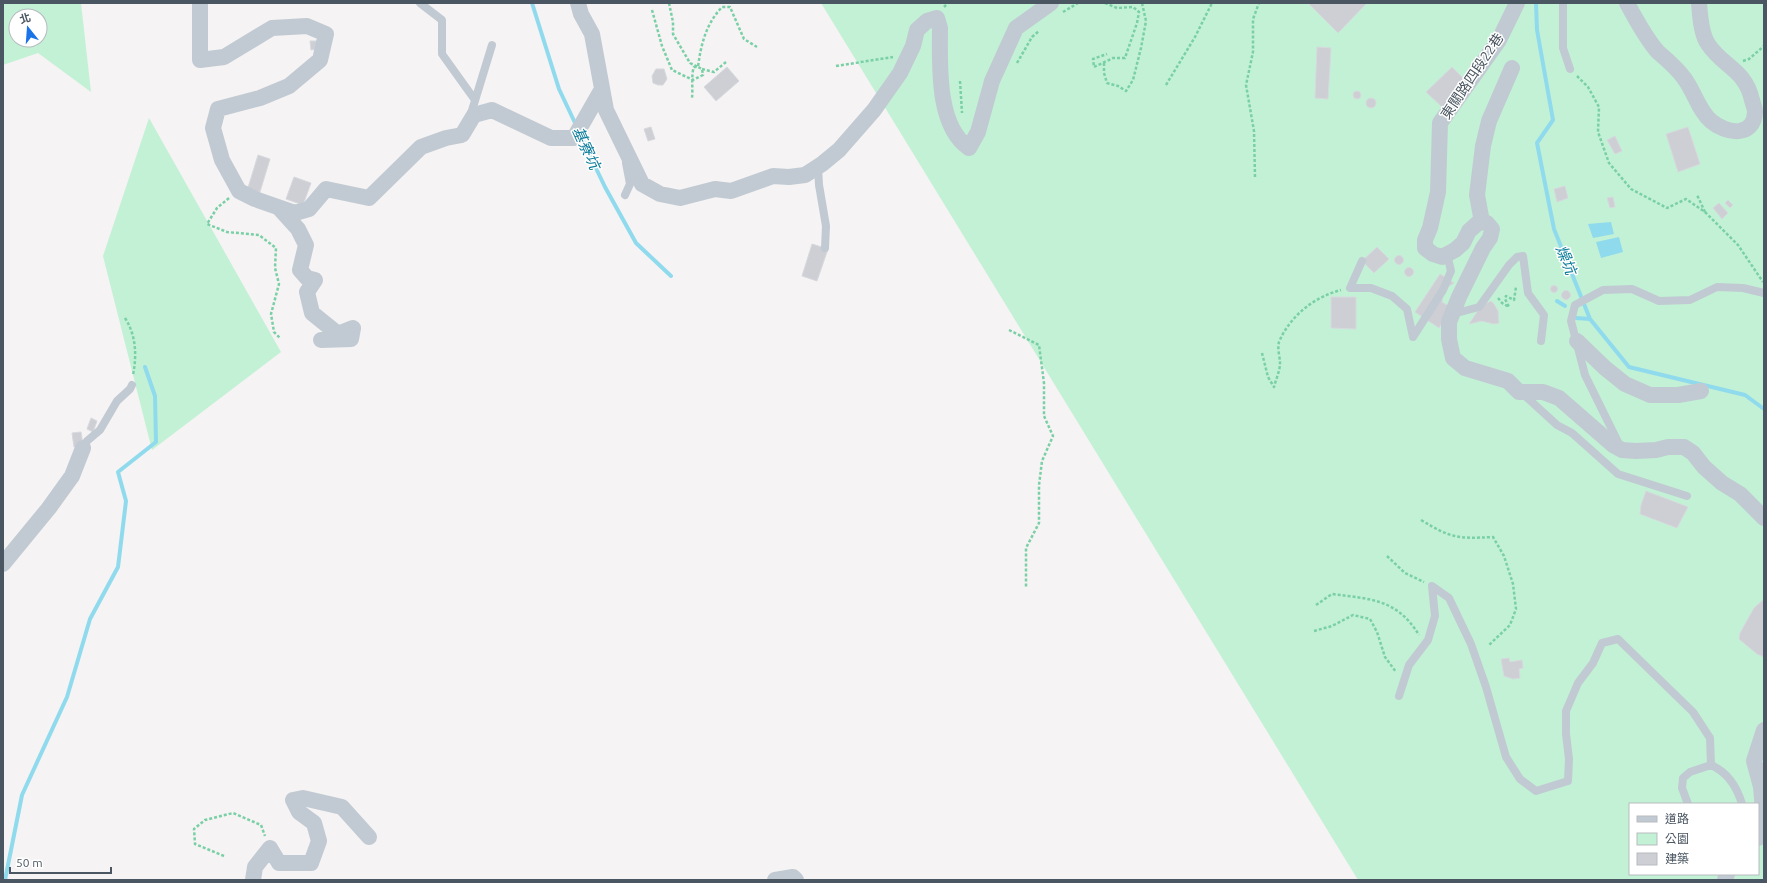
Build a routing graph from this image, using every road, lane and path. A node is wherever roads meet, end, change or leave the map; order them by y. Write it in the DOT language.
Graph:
graph roads {
  1 [pos="200,3"];
  2 [pos="420,3"];
  3 [pos="578,3"];
  4 [pos="669,3"];
  5 [pos="1078,3"];
  6 [pos="1105,3"];
  7 [pos="1142,3"];
  8 [pos="1212,3"];
  9 [pos="1259,3"];
  10 [pos="1517,3"];
  11 [pos="1563,3"];
  12 [pos="1627,3"];
  13 [pos="1699,3"];
  14 [pos="1056,9"];
  15 [pos="652,10"];
  16 [pos="1041,29"];
  17 [pos="492,45"];
  18 [pos="757,47"];
  19 [pos="1107,54"];
  20 [pos="907,59"];
  21 [pos="726,62"];
  22 [pos="1104,63"];
  23 [pos="836,66"];
  24 [pos="698,67"];
  25 [pos="1013,68"];
  26 [pos="1512,68"];
  27 [pos="702,69"];
  28 [pos="1570,69"];
  29 [pos="694,80"];
  30 [pos="1166,85"];
  31 [pos="602,89"];
  32 [pos="692,98"];
  33 [pos="475,100"];
  34 [pos="466,128"];
  35 [pos="626,150"];
  36 [pos="818,166"];
  37 [pos="1255,177"];
  38 [pos="239,191"];
  39 [pos="625,195"];
  40 [pos="1697,195"];
  41 [pos="279,208"];
  42 [pos="1705,212"];
  43 [pos="1482,222"];
  44 [pos="825,248"];
  45 [pos="1447,254"];
  46 [pos="1362,261"];
  47 [pos="1764,283"];
  48 [pos="1350,288"];
  49 [pos="1520,292"];
  50 [pos="1764,294"];
  51 [pos="1481,302"];
  52 [pos="1453,314"];
  53 [pos="125,318"];
  54 [pos="1009,330"];
  55 [pos="280,338"];
  56 [pos="321,340"];
  57 [pos="1541,340"];
  58 [pos="1577,341"];
  59 [pos="1262,353"];
  60 [pos="132,385"];
  61 [pos="1701,391"];
  62 [pos="1519,392"];
  63 [pos="83,448"];
  64 [pos="1622,450"];
  65 [pos="1687,496"];
  66 [pos="1764,518"];
  67 [pos="1421,520"];
  68 [pos="1387,556"];
  69 [pos="3,564"];
  70 [pos="1432,586"];
  71 [pos="1026,588"];
  72 [pos="1316,605"];
  73 [pos="1314,630"];
  74 [pos="1489,645"];
  75 [pos="1424,646"];
  76 [pos="1399,696"];
  77 [pos="1764,730"];
  78 [pos="1711,765"];
  79 [pos="1688,803"];
  80 [pos="1742,803"];
  81 [pos="1761,831"];
  82 [pos="369,837"];
  83 [pos="270,848"];
  84 [pos="224,856"];
  85 [pos="253,880"];
  86 [pos="775,880"];
  87 [pos="796,880"];
  1 -- 38 [label="street"];
  2 -- 33 [label="lane"];
  3 -- 31 [label="street"];
  4 -- 24 [label="path"];
  5 -- 14 [label="path"];
  6 -- 22 [label="path"];
  7 -- 22 [label="path"];
  8 -- 30 [label="path"];
  9 -- 37 [label="path"];
  10 -- 45 [label="street, 東關路四段22巷"];
  11 -- 28 [label="lane"];
  12 -- 13 [label="street"];
  14 -- 20 [label="street"];
  15 -- 29 [label="path"];
  16 -- 25 [label="path"];
  17 -- 33 [label="lane"];
  18 -- 24 [label="path"];
  19 -- 22 [label="path"];
  20 -- 23 [label="path"];
  20 -- 36 [label="street"];
  21 -- 27 [label="path"];
  24 -- 27 [label="path"];
  24 -- 29 [label="path"];
  26 -- 43 [label="street"];
  27 -- 29 [label="path"];
  28 -- 42 [label="path"];
  29 -- 32 [label="path"];
  31 -- 34 [label="street"];
  31 -- 35 [label="street"];
  33 -- 34 [label="lane"];
  34 -- 41 [label="street"];
  35 -- 36 [label="street"];
  35 -- 39 [label="lane"];
  36 -- 44 [label="lane"];
  38 -- 41 [label="street"];
  38 -- 55 [label="path"];
  40 -- 42 [label="path"];
  41 -- 56 [label="street"];
  42 -- 47 [label="path"];
  43 -- 45 [label="street"];
  43 -- 52 [label="street"];
  45 -- 48 [label="lane"];
  46 -- 48 [label="lane"];
  48 -- 59 [label="path"];
  49 -- 51 [label="path"];
  50 -- 58 [label="lane"];
  51 -- 52 [label="lane"];
  51 -- 57 [label="lane"];
  52 -- 62 [label="street"];
  53 -- 60 [label="path"];
  54 -- 71 [label="path"];
  58 -- 61 [label="street"];
  58 -- 64 [label="lane"];
  60 -- 63 [label="lane"];
  62 -- 64 [label="street"];
  62 -- 65 [label="lane"];
  63 -- 69 [label="street"];
  64 -- 66 [label="street"];
  67 -- 74 [label="path"];
  68 -- 70 [label="path"];
  70 -- 75 [label="lane"];
  70 -- 78 [label="lane"];
  72 -- 75 [label="path"];
  73 -- 76 [label="path"];
  75 -- 76 [label="lane"];
  77 -- 81 [label="street"];
  78 -- 79 [label="lane"];
  78 -- 80 [label="lane"];
  82 -- 83 [label="street"];
  83 -- 84 [label="path"];
  83 -- 85 [label="street"];
  86 -- 87 [label="street"];
}
